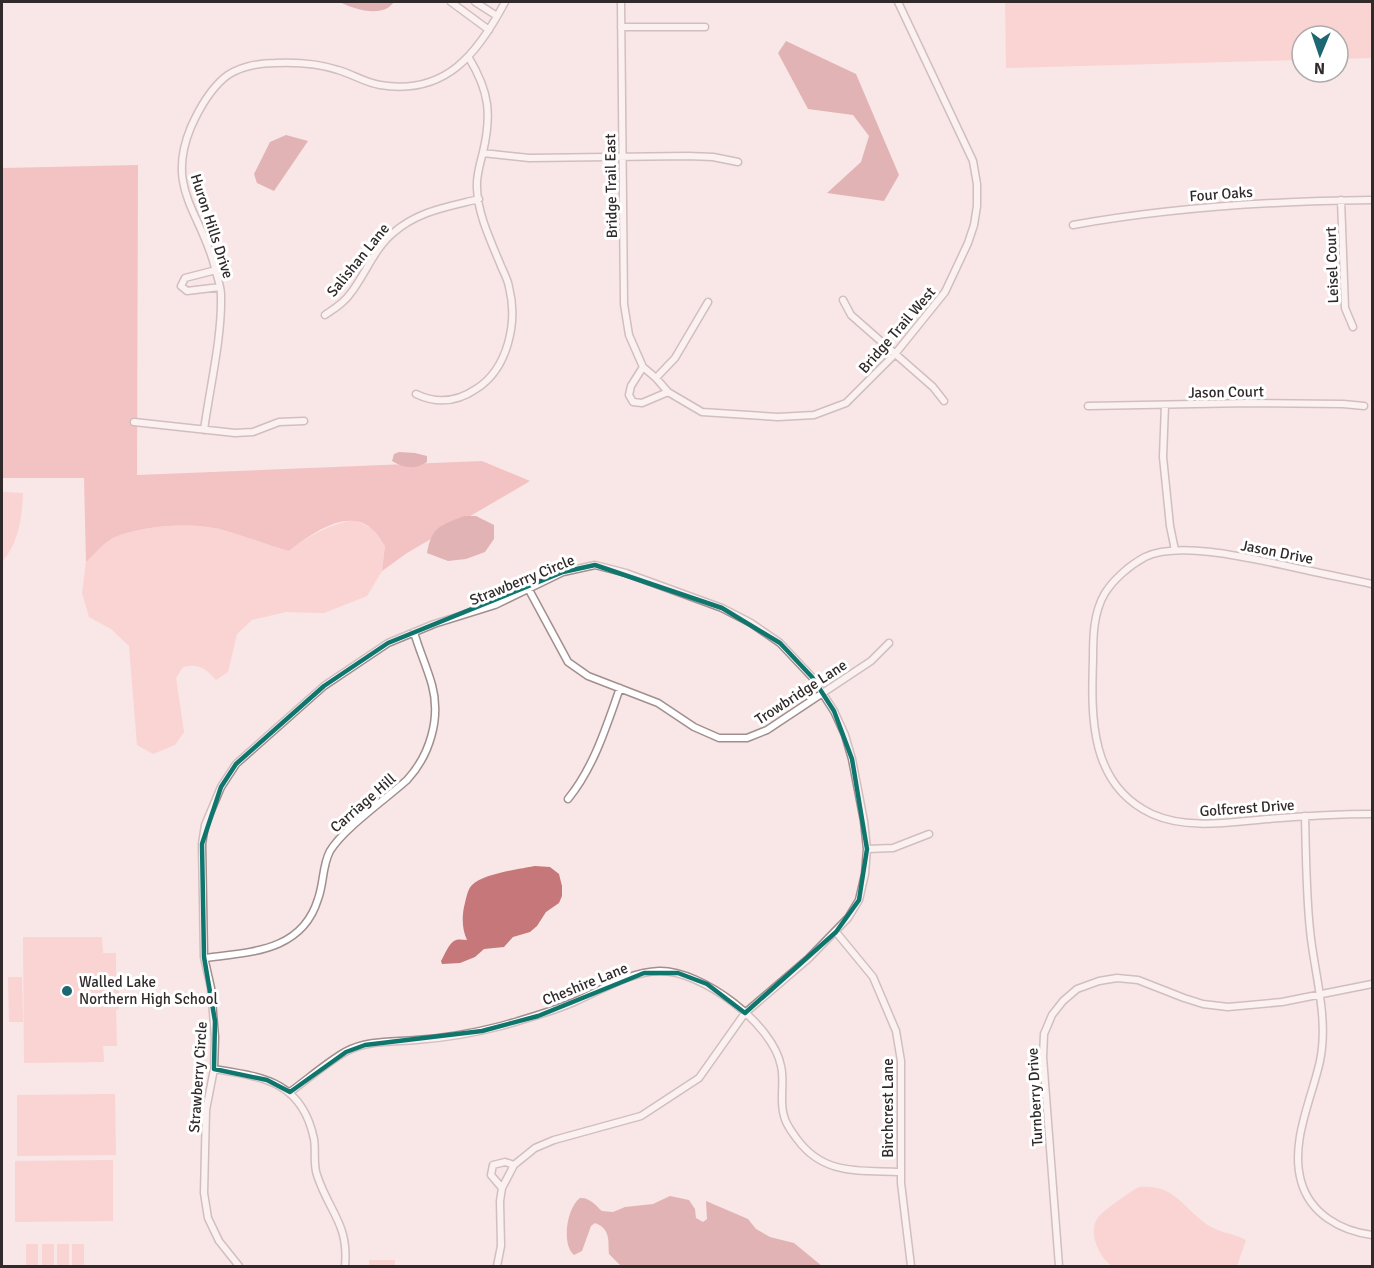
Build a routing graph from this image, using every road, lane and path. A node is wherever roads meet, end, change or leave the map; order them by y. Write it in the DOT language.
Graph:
graph roads {
  1 [pos="452,2"];
  2 [pos="475,2"];
  3 [pos="505,2"];
  4 [pos="621,2"];
  5 [pos="898,2"];
  6 [pos="497,16"];
  7 [pos="621,27"];
  8 [pos="705,27"];
  9 [pos="489,30"];
  10 [pos="469,57"];
  11 [pos="483,153"];
  12 [pos="623,158"];
  13 [pos="738,162"];
  14 [pos="479,199"];
  15 [pos="1341,200"];
  16 [pos="1372,200"];
  17 [pos="1073,225"];
  18 [pos="216,270"];
  19 [pos="220,287"];
  20 [pos="843,300"];
  21 [pos="708,302"];
  22 [pos="325,315"];
  23 [pos="1353,327"];
  24 [pos="895,354"];
  25 [pos="643,367"];
  26 [pos="656,378"];
  27 [pos="668,392"];
  28 [pos="417,394"];
  29 [pos="944,401"];
  30 [pos="1165,405"];
  31 [pos="1088,406"];
  32 [pos="1364,406"];
  33 [pos="778,417"];
  34 [pos="304,421"];
  35 [pos="134,422"];
  36 [pos="204,430"];
  37 [pos="1175,550"];
  38 [pos="1372,584"];
  39 [pos="528,588"];
  40 [pos="414,632"];
  41 [pos="889,644"];
  42 [pos="620,688"];
  43 [pos="822,693"];
  44 [pos="1092,701"];
  45 [pos="568,799"];
  46 [pos="1372,814"];
  47 [pos="1305,816"];
  48 [pos="929,834"];
  49 [pos="867,849"];
  50 [pos="836,932"];
  51 [pos="205,958"];
  52 [pos="1372,984"];
  53 [pos="1320,996"];
  54 [pos="745,1013"];
  55 [pos="214,1069"];
  56 [pos="290,1092"];
  57 [pos="514,1165"];
  58 [pos="900,1172"];
  59 [pos="502,1188"];
  60 [pos="1372,1235"];
  61 [pos="237,1266"];
  62 [pos="345,1266"];
  63 [pos="497,1266"];
  64 [pos="911,1266"];
  65 [pos="1059,1266"];
  1 -- 9 [label="street"];
  2 -- 6 [label="street"];
  3 -- 6 [label="street, Huron Hills Drive"];
  4 -- 7 [label="street, Bridge Trail East"];
  5 -- 24 [label="street, Bridge Trail West"];
  6 -- 9 [label="street, Huron Hills Drive"];
  7 -- 8 [label="street"];
  7 -- 12 [label="street, Bridge Trail East"];
  9 -- 10 [label="street, Huron Hills Drive"];
  10 -- 11 [label="street"];
  10 -- 18 [label="street, Huron Hills Drive"];
  11 -- 12 [label="street"];
  11 -- 14 [label="street"];
  12 -- 13 [label="street"];
  12 -- 25 [label="street, Bridge Trail East"];
  14 -- 22 [label="street, Salishan Lane"];
  14 -- 28 [label="street"];
  15 -- 16 [label="street, Four Oaks"];
  15 -- 17 [label="street, Four Oaks"];
  15 -- 23 [label="street, Leisel Court"];
  18 -- 19 [label="street, Huron Hills Drive"];
  18 -- 19 [label="street"];
  19 -- 36 [label="street, Huron Hills Drive"];
  20 -- 24 [label="street"];
  21 -- 26 [label="street"];
  24 -- 29 [label="street"];
  24 -- 33 [label="street, Bridge Trail West"];
  25 -- 26 [label="street, Bridge Trail East"];
  25 -- 27 [label="street"];
  26 -- 27 [label="street, Bridge Trail East"];
  27 -- 33 [label="street, Bridge Trail East"];
  30 -- 31 [label="street, Jason Court"];
  30 -- 32 [label="street, Jason Court"];
  30 -- 37 [label="street"];
  34 -- 36 [label="street"];
  35 -- 36 [label="street"];
  37 -- 38 [label="street, Jason Drive"];
  37 -- 44 [label="street, Jason Drive"];
  39 -- 40 [label="street, Strawberry Circle"];
  39 -- 42 [label="street, Trowbridge Lane"];
  39 -- 43 [label="street, Strawberry Circle"];
  40 -- 51 [label="street, Strawberry Circle"];
  40 -- 51 [label="street, Carriage Hill"];
  41 -- 43 [label="street, Trowbridge Lane"];
  42 -- 43 [label="street, Trowbridge Lane"];
  42 -- 45 [label="street"];
  43 -- 49 [label="street, Strawberry Circle"];
  44 -- 47 [label="street, Golfcrest Drive"];
  46 -- 47 [label="street, Golfcrest Drive"];
  47 -- 53 [label="street"];
  48 -- 49 [label="street"];
  49 -- 50 [label="street, Strawberry Circle"];
  50 -- 54 [label="street, Strawberry Circle"];
  50 -- 58 [label="street, Birchcrest Lane"];
  51 -- 55 [label="street, Strawberry Circle"];
  52 -- 53 [label="street, Turnberry Drive"];
  53 -- 60 [label="street"];
  53 -- 65 [label="street, Turnberry Drive"];
  54 -- 56 [label="street, Cheshire Lane"];
  54 -- 57 [label="street, Strawberry Circle"];
  54 -- 58 [label="street, Cheshire Lane"];
  55 -- 56 [label="street"];
  55 -- 61 [label="street, Strawberry Circle"];
  56 -- 62 [label="street"];
  57 -- 59 [label="street, Strawberry Circle"];
  57 -- 59 [label="street, Strawberry Circle"];
  58 -- 64 [label="street, Birchcrest Lane"];
  59 -- 63 [label="street, Strawberry Circle"];
}
